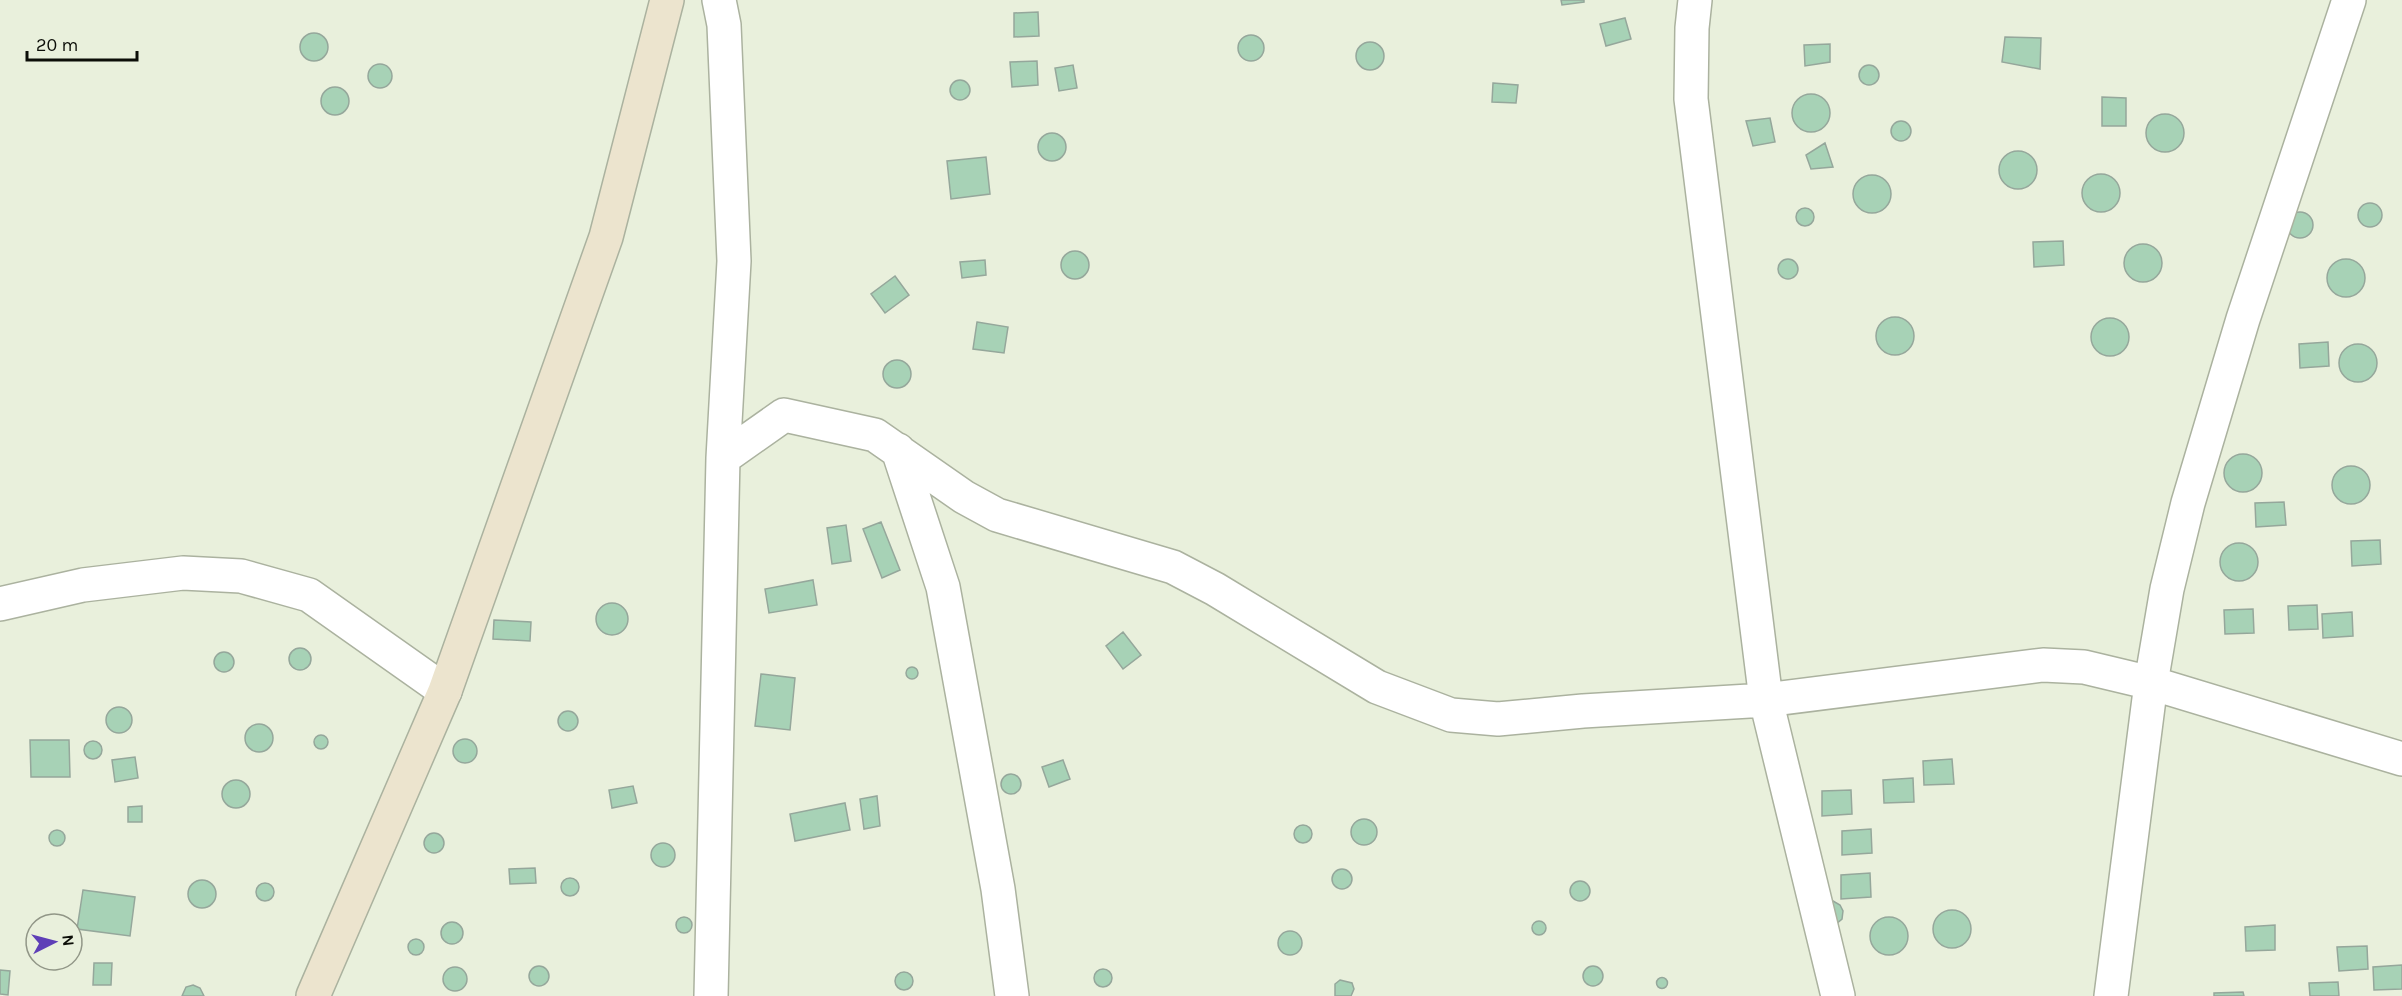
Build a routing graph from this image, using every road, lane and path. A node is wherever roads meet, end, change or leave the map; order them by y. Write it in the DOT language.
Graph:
graph roads {
  1 [pos="667,0"];
  2 [pos="720,0"];
  3 [pos="1695,0"];
  4 [pos="2349,0"];
  5 [pos="898,450"];
  6 [pos="723,458"];
  7 [pos="0,604"];
  8 [pos="2151,683"];
  9 [pos="445,691"];
  10 [pos="1766,700"];
  11 [pos="2402,759"];
  12 [pos="313,996"];
  13 [pos="711,996"];
  14 [pos="1012,996"];
  15 [pos="1838,996"];
  16 [pos="2111,996"];
  1 -- 9 [label="main road"];
  2 -- 6 [label="street"];
  3 -- 10 [label="street"];
  4 -- 8 [label="street"];
  5 -- 6 [label="street"];
  5 -- 10 [label="street"];
  5 -- 14 [label="street"];
  6 -- 13 [label="street"];
  7 -- 9 [label="street"];
  8 -- 10 [label="street"];
  8 -- 11 [label="street"];
  8 -- 16 [label="street"];
  9 -- 12 [label="main road"];
  10 -- 15 [label="street"];
}
